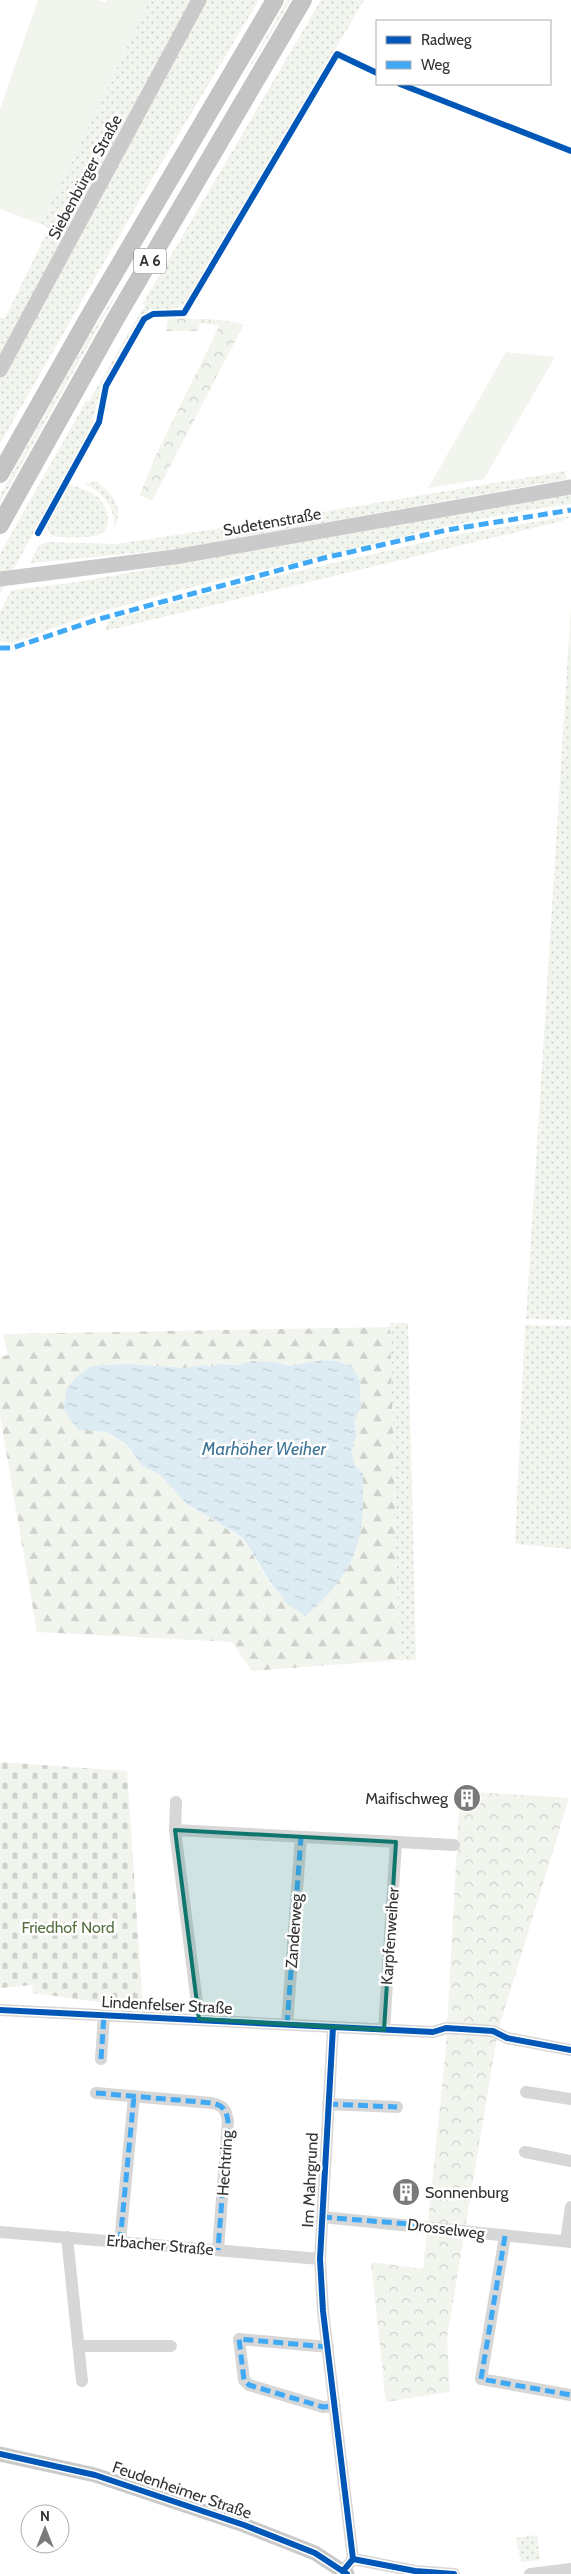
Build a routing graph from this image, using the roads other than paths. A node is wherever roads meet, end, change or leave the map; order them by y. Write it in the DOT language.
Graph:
graph roads {
  1 [pos="199,0"];
  2 [pos="276,0"];
  3 [pos="303,0"];
  4 [pos="0,370"];
  5 [pos="0,474"];
  6 [pos="571,487"];
  7 [pos="0,524"];
  8 [pos="0,579"];
  9 [pos="176,1802"];
  10 [pos="176,1830"];
  11 [pos="301,1838"];
  12 [pos="396,1842"];
  13 [pos="454,1845"];
  14 [pos="0,2010"];
  15 [pos="104,2015"];
  16 [pos="199,2019"];
  17 [pos="286,2025"];
  18 [pos="332,2027"];
  19 [pos="384,2030"];
  20 [pos="571,2050"];
  21 [pos="101,2059"];
  22 [pos="526,2092"];
  23 [pos="96,2093"];
  24 [pos="134,2096"];
  25 [pos="571,2099"];
  26 [pos="328,2104"];
  27 [pos="397,2107"];
  28 [pos="525,2152"];
  29 [pos="571,2161"];
  30 [pos="571,2207"];
  31 [pos="322,2217"];
  32 [pos="0,2232"];
  33 [pos="505,2236"];
  34 [pos="67,2237"];
  35 [pos="568,2241"];
  36 [pos="120,2242"];
  37 [pos="218,2250"];
  38 [pos="320,2259"];
  39 [pos="78,2346"];
  40 [pos="171,2346"];
  41 [pos="328,2347"];
  42 [pos="82,2381"];
  43 [pos="571,2395"];
  44 [pos="335,2406"];
  45 [pos="0,2454"];
  46 [pos="571,2569"];
  47 [pos="346,2570"];
  48 [pos="454,2574"];
  49 [pos="530,2574"];
  1 -- 4 [label="main road, Siebenbürger Straße"];
  2 -- 5 [label="highway, A 6"];
  3 -- 7 [label="highway, A 6"];
  6 -- 8 [label="main road, Sudetenstraße"];
  9 -- 10 [label="street"];
  10 -- 11 [label="street"];
  10 -- 16 [label="street"];
  11 -- 12 [label="street"];
  11 -- 17 [label="street, Zanderweg"];
  12 -- 13 [label="street"];
  12 -- 19 [label="street, Karpfenweiher"];
  14 -- 15 [label="street, Lindenfelser Straße"];
  15 -- 16 [label="street, Lindenfelser Straße"];
  15 -- 21 [label="street, Lindenfelser Straße"];
  16 -- 17 [label="street, Lindenfelser Straße"];
  17 -- 18 [label="street, Lindenfelser Straße"];
  18 -- 19 [label="street"];
  18 -- 26 [label="street, Im Mahrgrund"];
  19 -- 20 [label="street"];
  22 -- 25 [label="street"];
  23 -- 24 [label="street, Hechtring"];
  24 -- 36 [label="street"];
  24 -- 37 [label="street, Hechtring"];
  26 -- 27 [label="street"];
  26 -- 31 [label="street, Im Mahrgrund"];
  28 -- 29 [label="street"];
  30 -- 35 [label="street"];
  31 -- 33 [label="street, Drosselweg"];
  31 -- 38 [label="street, Im Mahrgrund"];
  32 -- 34 [label="street, Erbacher Straße"];
  33 -- 35 [label="street, Drosselweg"];
  33 -- 43 [label="street"];
  34 -- 36 [label="street, Erbacher Straße"];
  34 -- 39 [label="street"];
  36 -- 37 [label="street, Erbacher Straße"];
  37 -- 38 [label="street, Erbacher Straße"];
  38 -- 41 [label="street, Im Mahrgrund"];
  39 -- 40 [label="street"];
  39 -- 42 [label="street"];
  41 -- 44 [label="street, Im Mahrgrund"];
  41 -- 44 [label="street"];
  44 -- 47 [label="street, Im Mahrgrund"];
  45 -- 47 [label="main road, Feudenheimer Straße"];
  46 -- 49 [label="street"];
  47 -- 48 [label="street"];
}
